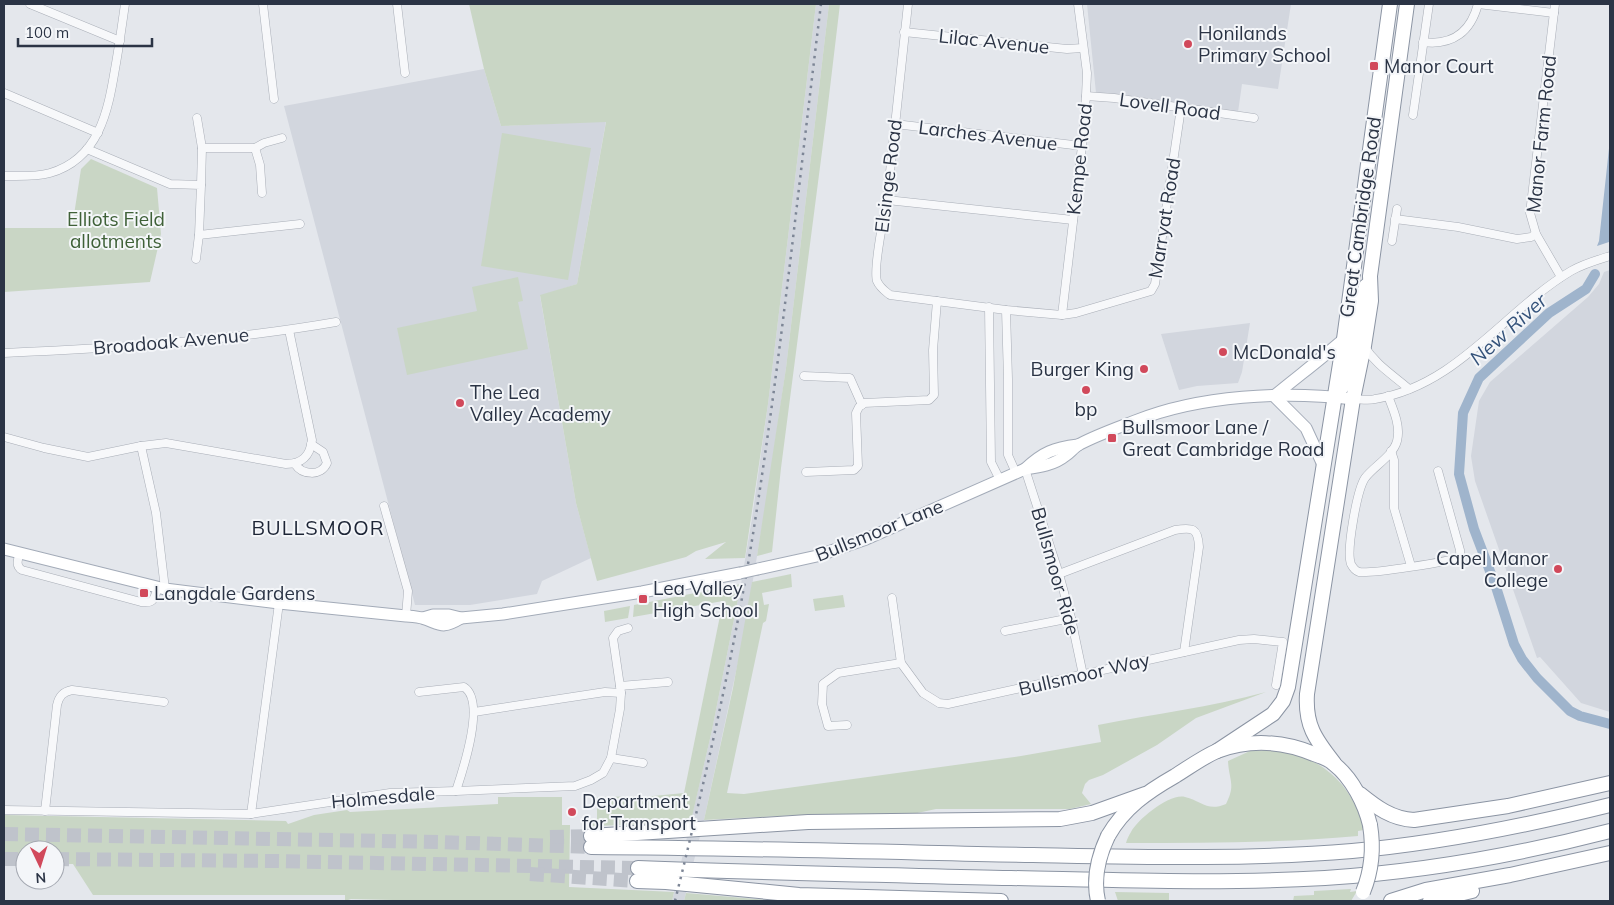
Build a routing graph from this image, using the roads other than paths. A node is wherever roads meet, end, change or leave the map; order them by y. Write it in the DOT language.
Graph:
graph roads {
  1 [pos="30,4"];
  2 [pos="125,4"];
  3 [pos="263,4"];
  4 [pos="397,4"];
  5 [pos="908,4"];
  6 [pos="1078,4"];
  7 [pos="1390,4"];
  8 [pos="1407,4"];
  9 [pos="1429,4"];
  10 [pos="1478,4"];
  11 [pos="1555,4"];
  12 [pos="1554,13"];
  13 [pos="904,32"];
  14 [pos="120,41"];
  15 [pos="1424,42"];
  16 [pos="1083,48"];
  17 [pos="405,73"];
  18 [pos="4,93"];
  19 [pos="1086,96"];
  20 [pos="274,99"];
  21 [pos="1181,108"];
  22 [pos="1413,115"];
  23 [pos="197,118"];
  24 [pos="1254,118"];
  25 [pos="894,124"];
  26 [pos="98,133"];
  27 [pos="282,138"];
  28 [pos="1082,146"];
  29 [pos="202,148"];
  30 [pos="256,148"];
  31 [pos="87,149"];
  32 [pos="4,176"];
  33 [pos="201,185"];
  34 [pos="262,193"];
  35 [pos="887,200"];
  36 [pos="1397,209"];
  37 [pos="1395,219"];
  38 [pos="1073,220"];
  39 [pos="300,224"];
  40 [pos="1536,234"];
  41 [pos="199,235"];
  42 [pos="1392,241"];
  43 [pos="1609,256"];
  44 [pos="196,259"];
  45 [pos="1370,276"];
  46 [pos="1561,277"];
  47 [pos="937,301"];
  48 [pos="989,307"];
  49 [pos="1006,310"];
  50 [pos="1062,315"];
  51 [pos="336,322"];
  52 [pos="289,330"];
  53 [pos="1344,339"];
  54 [pos="1364,346"];
  55 [pos="4,353"];
  56 [pos="804,376"];
  57 [pos="1409,389"];
  58 [pos="1274,396"];
  59 [pos="1388,396"];
  60 [pos="1334,397"];
  61 [pos="1352,399"];
  62 [pos="862,405"];
  63 [pos="4,437"];
  64 [pos="311,444"];
  65 [pos="141,446"];
  66 [pos="1391,451"];
  67 [pos="295,464"];
  68 [pos="1324,467"];
  69 [pos="1021,471"];
  70 [pos="1438,471"];
  71 [pos="806,472"];
  72 [pos="1000,480"];
  73 [pos="384,506"];
  74 [pos="1315,522"];
  75 [pos="4,549"];
  76 [pos="20,552"];
  77 [pos="1411,566"];
  78 [pos="1060,574"];
  79 [pos="161,588"];
  80 [pos="892,598"];
  81 [pos="279,603"];
  82 [pos="406,616"];
  83 [pos="1071,618"];
  84 [pos="628,628"];
  85 [pos="1005,631"];
  86 [pos="1184,652"];
  87 [pos="901,663"];
  88 [pos="1083,675"];
  89 [pos="668,682"];
  90 [pos="1276,686"];
  91 [pos="621,690"];
  92 [pos="419,692"];
  93 [pos="164,702"];
  94 [pos="474,712"];
  95 [pos="847,725"];
  96 [pos="1217,751"];
  97 [pos="611,758"];
  98 [pos="644,763"];
  99 [pos="1334,763"];
  100 [pos="1610,783"];
  101 [pos="1355,790"];
  102 [pos="456,792"];
  103 [pos="1145,794"];
  104 [pos="1610,805"];
  105 [pos="4,810"];
  106 [pos="45,811"];
  107 [pos="251,814"];
  108 [pos="1610,831"];
  109 [pos="1610,854"];
  110 [pos="1552,867"];
  111 [pos="1361,897"];
  112 [pos="1001,901"];
  113 [pos="1098,901"];
  114 [pos="1391,901"];
  115 [pos="1430,901"];
  1 -- 14 [label="street"];
  2 -- 14 [label="street"];
  3 -- 20 [label="street"];
  4 -- 17 [label="street"];
  5 -- 13 [label="street, Elsinge Road"];
  6 -- 16 [label="street, Kempe Road"];
  7 -- 53 [label="highway, Great Cambridge Road"];
  8 -- 45 [label="highway, Great Cambridge Road"];
  9 -- 15 [label="street"];
  10 -- 12 [label="street"];
  10 -- 15 [label="street"];
  11 -- 12 [label="street"];
  12 -- 40 [label="street, Manor Farm Road"];
  13 -- 16 [label="street, Lilac Avenue"];
  13 -- 25 [label="street, Elsinge Road"];
  14 -- 26 [label="street"];
  15 -- 22 [label="street"];
  16 -- 19 [label="street, Kempe Road"];
  18 -- 26 [label="street"];
  19 -- 21 [label="street, Lovell Road"];
  19 -- 28 [label="street, Kempe Road"];
  21 -- 24 [label="street, Lovell Road"];
  21 -- 50 [label="street, Marryat Road"];
  23 -- 29 [label="street"];
  25 -- 28 [label="street, Larches Avenue"];
  25 -- 35 [label="street, Elsinge Road"];
  26 -- 31 [label="street"];
  27 -- 30 [label="street"];
  28 -- 38 [label="street, Kempe Road"];
  29 -- 30 [label="street"];
  29 -- 33 [label="street"];
  30 -- 34 [label="street"];
  31 -- 32 [label="street"];
  31 -- 33 [label="street"];
  33 -- 41 [label="street"];
  35 -- 38 [label="street"];
  35 -- 47 [label="street, Elsinge Road"];
  36 -- 37 [label="street"];
  37 -- 40 [label="street"];
  37 -- 42 [label="street"];
  38 -- 50 [label="street, Kempe Road"];
  39 -- 41 [label="street"];
  40 -- 46 [label="street, Manor Farm Road"];
  41 -- 44 [label="street"];
  43 -- 46 [label="street, Bullsmoor Lane"];
  45 -- 54 [label="highway, Great Cambridge Road"];
  45 -- 60 [label="highway"];
  46 -- 57 [label="street, Bullsmoor Lane"];
  47 -- 48 [label="street, Marryat Road"];
  47 -- 62 [label="street"];
  48 -- 49 [label="street, Marryat Road"];
  48 -- 72 [label="street"];
  49 -- 50 [label="street, Marryat Road"];
  49 -- 69 [label="street, Bullsmoor Ride"];
  51 -- 52 [label="street, Broadoak Avenue"];
  52 -- 55 [label="street, Broadoak Avenue"];
  52 -- 64 [label="street"];
  53 -- 58 [label="main road"];
  53 -- 60 [label="highway, Great Cambridge Road"];
  54 -- 57 [label="street"];
  54 -- 61 [label="highway, Great Cambridge Road"];
  56 -- 62 [label="street"];
  57 -- 59 [label="street, Bullsmoor Lane"];
  58 -- 60 [label="main road, Bullsmoor Lane"];
  58 -- 68 [label="main road"];
  58 -- 69 [label="main road, Bullsmoor Lane"];
  59 -- 61 [label="street, Bullsmoor Lane"];
  59 -- 66 [label="street"];
  60 -- 61 [label="main road, Bullsmoor Lane"];
  60 -- 68 [label="highway, Great Cambridge Road"];
  61 -- 74 [label="highway"];
  61 -- 99 [label="highway, Great Cambridge Road"];
  62 -- 71 [label="street"];
  63 -- 65 [label="street"];
  64 -- 67 [label="street"];
  64 -- 67 [label="street"];
  65 -- 67 [label="street"];
  65 -- 79 [label="street"];
  66 -- 77 [label="street"];
  66 -- 77 [label="street"];
  68 -- 74 [label="highway, Great Cambridge Road"];
  69 -- 72 [label="main road, Bullsmoor Lane"];
  69 -- 78 [label="street, Bullsmoor Ride"];
  70 -- 77 [label="street"];
  72 -- 82 [label="main road, Bullsmoor Lane, bridge"];
  73 -- 82 [label="street"];
  74 -- 96 [label="highway, Great Cambridge Road"];
  75 -- 76 [label="main road, Bullsmoor Lane"];
  76 -- 79 [label="main road, Bullsmoor Lane"];
  76 -- 79 [label="street"];
  78 -- 83 [label="street, Bullsmoor Ride"];
  78 -- 86 [label="street"];
  79 -- 81 [label="main road, Bullsmoor Lane"];
  80 -- 87 [label="street, Bullsmoor Way"];
  81 -- 82 [label="main road, Bullsmoor Lane"];
  81 -- 107 [label="street"];
  83 -- 85 [label="street"];
  83 -- 88 [label="street, Bullsmoor Ride"];
  84 -- 91 [label="street, Holmesdale"];
  86 -- 88 [label="street, Bullsmoor Way"];
  86 -- 90 [label="street, Bullsmoor Way"];
  87 -- 88 [label="street, Bullsmoor Way"];
  87 -- 95 [label="street"];
  89 -- 91 [label="street"];
  91 -- 94 [label="street"];
  91 -- 97 [label="street, Holmesdale"];
  92 -- 94 [label="street"];
  93 -- 106 [label="street"];
  94 -- 102 [label="street"];
  96 -- 99 [label="highway"];
  96 -- 103 [label="highway, Great Cambridge Road"];
  97 -- 98 [label="street"];
  97 -- 102 [label="street, Holmesdale"];
  99 -- 101 [label="highway, Great Cambridge Road"];
  100 -- 101 [label="highway"];
  101 -- 111 [label="highway, bridge"];
  102 -- 107 [label="street, Holmesdale"];
  103 -- 104 [label="highway"];
  103 -- 113 [label="highway, bridge"];
  105 -- 106 [label="street, Holmesdale"];
  106 -- 107 [label="street, Holmesdale"];
  108 -- 112 [label="highway"];
  109 -- 110 [label="highway"];
  110 -- 114 [label="highway"];
  110 -- 115 [label="highway"];
}
